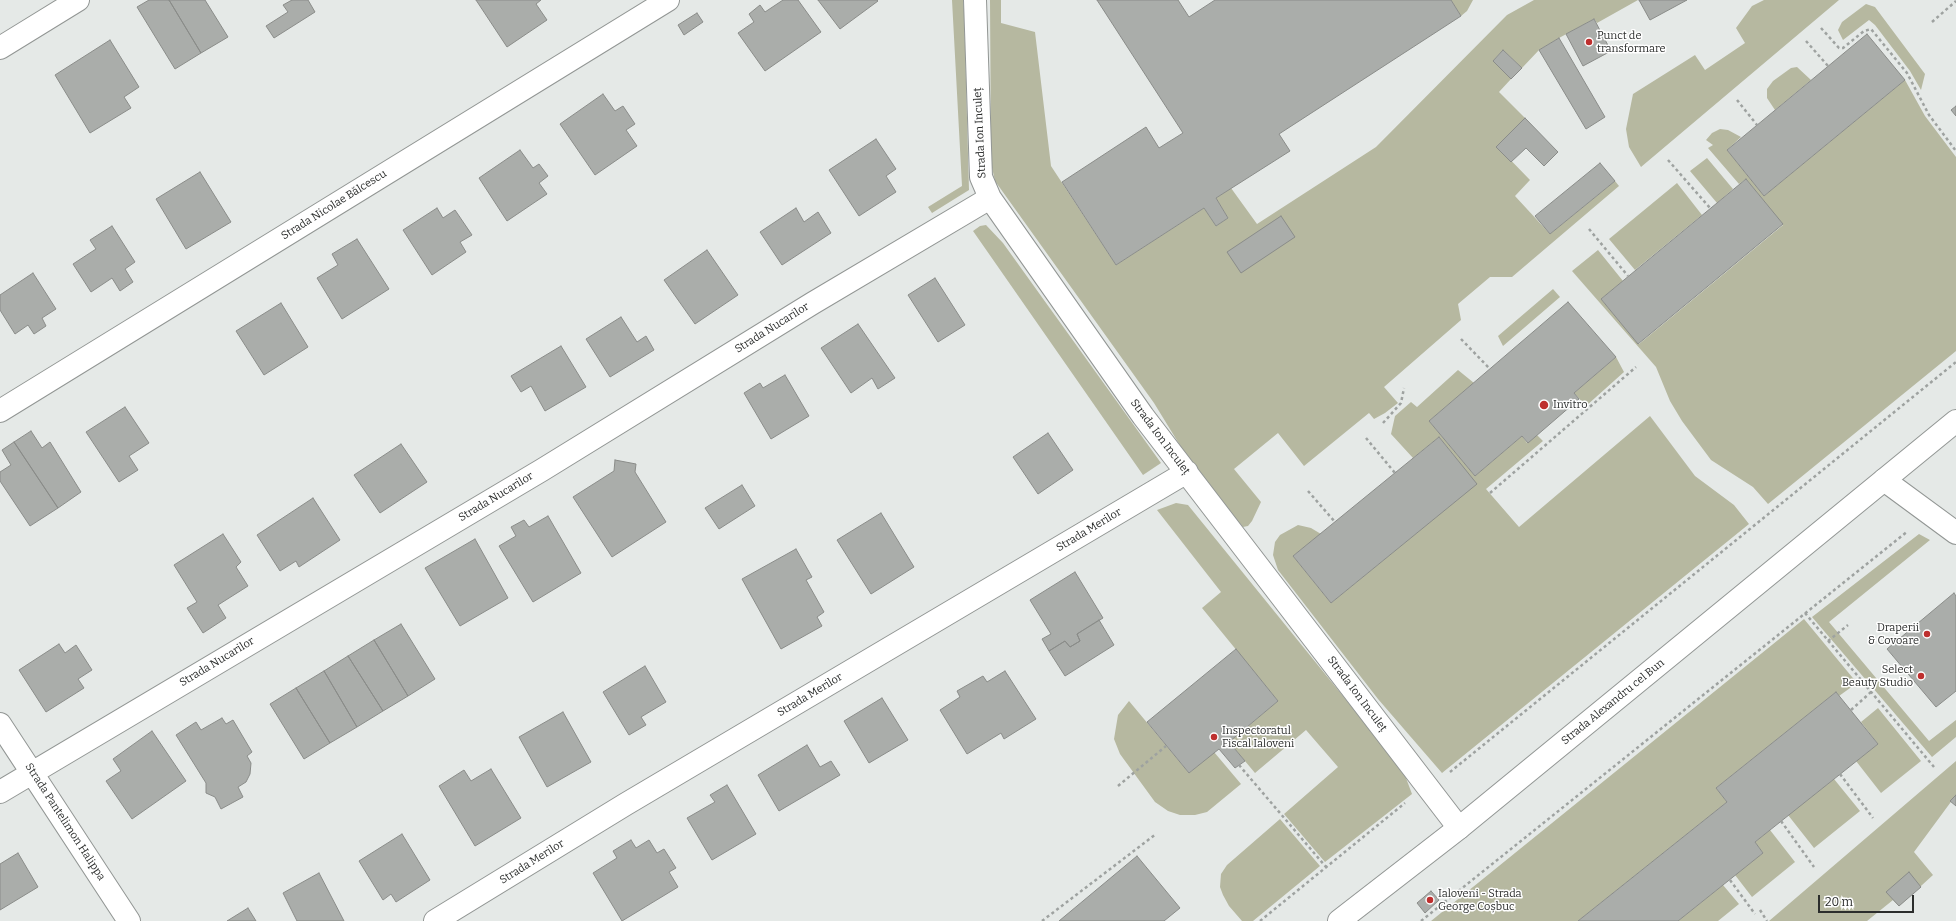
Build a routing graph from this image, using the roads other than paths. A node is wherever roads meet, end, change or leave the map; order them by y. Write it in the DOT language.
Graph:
graph roads {
  1 [pos="78,0"];
  2 [pos="668,0"];
  3 [pos="975,0"];
  4 [pos="0,48"];
  5 [pos="990,198"];
  6 [pos="0,411"];
  7 [pos="1956,421"];
  8 [pos="1187,472"];
  9 [pos="1884,480"];
  10 [pos="1956,533"];
  11 [pos="0,724"];
  12 [pos="32,772"];
  13 [pos="0,792"];
  14 [pos="1460,828"];
  15 [pos="129,921"];
  16 [pos="436,921"];
  17 [pos="1339,921"];
  1 -- 4 [label="street"];
  2 -- 6 [label="street, Strada Nicolae Bălcescu"];
  3 -- 5 [label="street, Strada Ion Inculeț"];
  5 -- 8 [label="street, Strada Ion Inculeț"];
  5 -- 12 [label="street, Strada Nucarilor"];
  7 -- 9 [label="street, Strada Alexandru cel Bun"];
  8 -- 14 [label="street, Strada Ion Inculeț"];
  8 -- 16 [label="street, Strada Merilor"];
  9 -- 10 [label="street"];
  9 -- 14 [label="street, Strada Alexandru cel Bun"];
  11 -- 12 [label="street, Strada Pantelimon Halippa"];
  12 -- 13 [label="street, Strada Nucarilor"];
  12 -- 15 [label="street, Strada Pantelimon Halippa"];
  14 -- 17 [label="street, Strada Alexandru cel Bun"];
}
